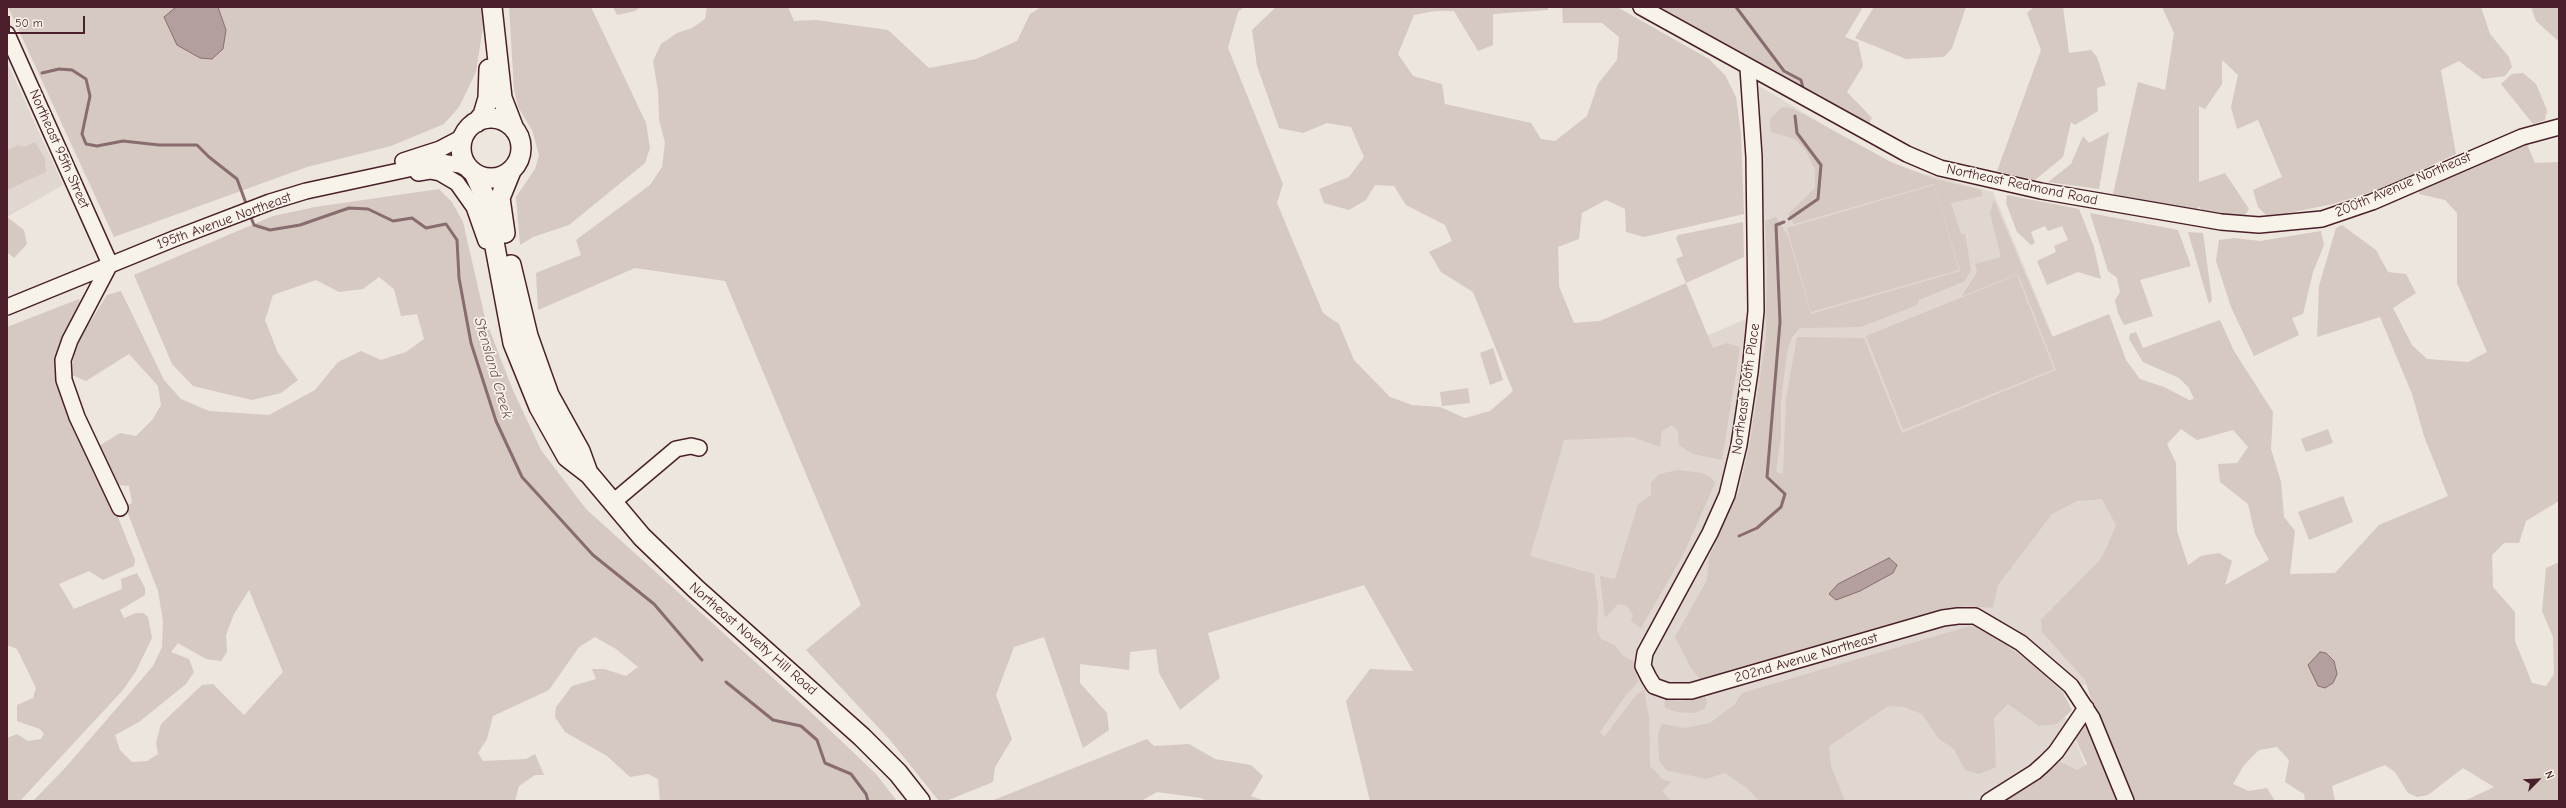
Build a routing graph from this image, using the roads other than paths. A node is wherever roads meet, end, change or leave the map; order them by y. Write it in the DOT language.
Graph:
graph roads {
  1 [pos="492,7"];
  2 [pos="1641,7"];
  3 [pos="7,34"];
  4 [pos="1748,68"];
  5 [pos="477,122"];
  6 [pos="2559,126"];
  7 [pos="514,129"];
  8 [pos="464,137"];
  9 [pos="511,171"];
  10 [pos="473,172"];
  11 [pos="340,182"];
  12 [pos="2322,219"];
  13 [pos="110,264"];
  14 [pos="7,307"];
  15 [pos="508,322"];
  16 [pos="699,448"];
  17 [pos="589,474"];
  18 [pos="612,503"];
  19 [pos="120,508"];
  20 [pos="1654,686"];
  21 [pos="2086,708"];
  22 [pos="920,801"];
  23 [pos="1990,801"];
  24 [pos="2126,801"];
  1 -- 5 [label="main road"];
  1 -- 7 [label="main road"];
  2 -- 4 [label="street, Northeast Redmond Road"];
  3 -- 13 [label="street, Northeast 95th Street"];
  4 -- 12 [label="street, Northeast Redmond Road"];
  4 -- 20 [label="street, Northeast 106th Place"];
  5 -- 7 [label="main road"];
  5 -- 8 [label="main road"];
  6 -- 12 [label="street, 200th Avenue Northeast"];
  7 -- 9 [label="main road"];
  8 -- 10 [label="main road"];
  8 -- 11 [label="street"];
  9 -- 10 [label="main road"];
  9 -- 17 [label="main road, Northeast Novelty Hill Road"];
  10 -- 11 [label="street"];
  10 -- 15 [label="main road, Northeast Novelty Hill Road"];
  11 -- 13 [label="street, 195th Avenue Northeast"];
  11 -- 15 [label="street"];
  13 -- 14 [label="street, 195th Avenue Northeast"];
  13 -- 19 [label="street"];
  15 -- 17 [label="main road, Northeast Novelty Hill Road"];
  16 -- 18 [label="street"];
  17 -- 18 [label="main road, Northeast Novelty Hill Road"];
  18 -- 22 [label="main road, Northeast Novelty Hill Road"];
  20 -- 21 [label="street, 202nd Avenue Northeast"];
  21 -- 23 [label="street"];
  21 -- 24 [label="street, 202nd Avenue Northeast"];
}
